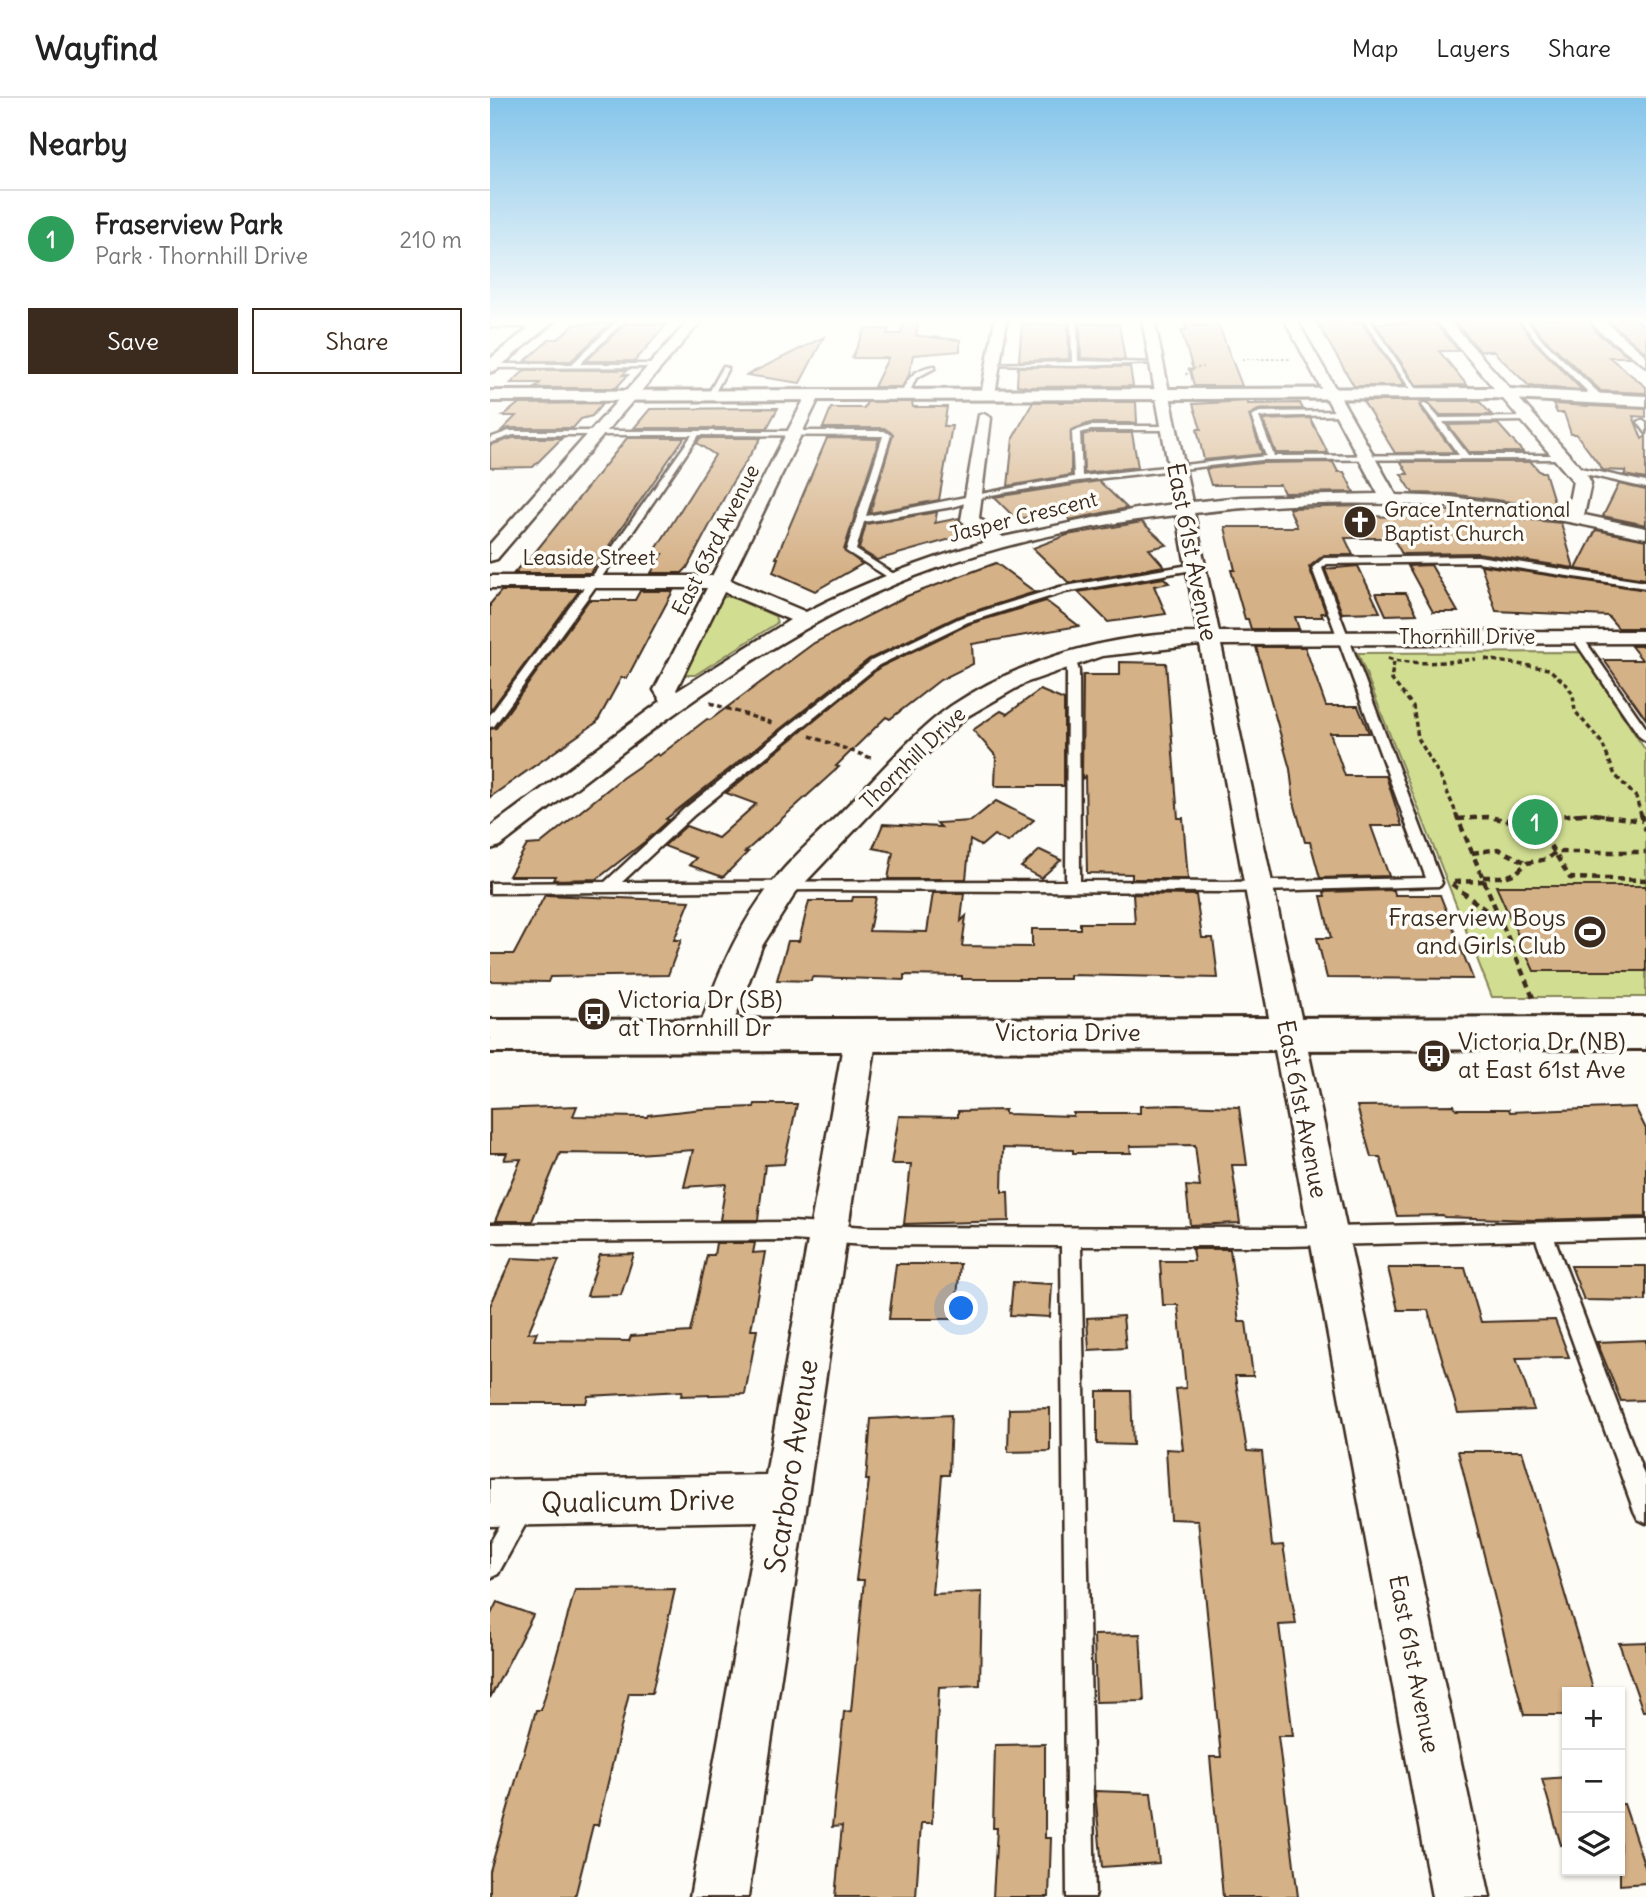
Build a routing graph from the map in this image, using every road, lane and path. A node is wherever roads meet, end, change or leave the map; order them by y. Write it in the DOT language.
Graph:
graph roads {
  1 [pos="625,403"];
  2 [pos="810,403"];
  3 [pos="1141,403"];
  4 [pos="1169,403"];
  5 [pos="1336,403"];
  6 [pos="1425,403"];
  7 [pos="1513,403"];
  8 [pos="985,413"];
  9 [pos="1341,413"];
  10 [pos="1528,419"];
  11 [pos="1438,420"];
  12 [pos="1642,422"];
  13 [pos="1646,431"];
  14 [pos="796,432"];
  15 [pos="599,433"];
  16 [pos="697,433"];
  17 [pos="490,441"];
  18 [pos="1271,457"];
  19 [pos="1365,457"];
  20 [pos="1465,457"];
  21 [pos="1565,463"];
  22 [pos="1176,468"];
  23 [pos="1079,479"];
  24 [pos="1646,485"];
  25 [pos="972,498"];
  26 [pos="1390,500"];
  27 [pos="1184,507"];
  28 [pos="1574,517"];
  29 [pos="861,520"];
  30 [pos="1646,533"];
  31 [pos="998,542"];
  32 [pos="490,555"];
  33 [pos="1195,567"];
  34 [pos="894,578"];
  35 [pos="594,581"];
  36 [pos="490,582"];
  37 [pos="719,583"];
  38 [pos="1646,585"];
  39 [pos="806,619"];
  40 [pos="1577,637"];
  41 [pos="1646,637"];
  42 [pos="1343,638"];
  43 [pos="1209,639"];
  44 [pos="1070,658"];
  45 [pos="674,703"];
  46 [pos="490,723"];
  47 [pos="1646,737"];
  48 [pos="1458,819"];
  49 [pos="1642,821"];
  50 [pos="1538,825"];
  51 [pos="1646,831"];
  52 [pos="490,839"];
  53 [pos="1556,852"];
  54 [pos="1646,852"];
  55 [pos="1472,853"];
  56 [pos="1527,863"];
  57 [pos="1483,879"];
  58 [pos="1646,880"];
  59 [pos="786,885"];
  60 [pos="1073,885"];
  61 [pos="1257,886"];
  62 [pos="490,888"];
  63 [pos="607,888"];
  64 [pos="1502,922"];
  65 [pos="1534,1000"];
  66 [pos="1287,1033"];
  67 [pos="1646,1033"];
  68 [pos="714,1034"];
  69 [pos="861,1034"];
  70 [pos="490,1036"];
  71 [pos="1646,1229"];
  72 [pos="1542,1230"];
  73 [pos="490,1233"];
  74 [pos="829,1234"];
  75 [pos="1327,1236"];
  76 [pos="1071,1237"];
  77 [pos="785,1498"];
  78 [pos="508,1503"];
  79 [pos="1646,1511"];
  80 [pos="490,1566"];
  81 [pos="719,1897"];
  82 [pos="1081,1897"];
  83 [pos="1461,1897"];
  1 -- 15 [label="street"];
  2 -- 14 [label="street, East 63rd Avenue"];
  3 -- 23 [label="lane"];
  4 -- 22 [label="street, East 61st Avenue"];
  5 -- 9 [label="street"];
  6 -- 11 [label="lane"];
  7 -- 10 [label="street"];
  8 -- 25 [label="street"];
  9 -- 18 [label="lane"];
  9 -- 19 [label="street"];
  10 -- 11 [label="lane"];
  10 -- 21 [label="street"];
  11 -- 20 [label="lane"];
  12 -- 13 [label="lane"];
  14 -- 16 [label="lane"];
  14 -- 29 [label="lane"];
  14 -- 37 [label="street, East 63rd Avenue"];
  15 -- 16 [label="lane"];
  15 -- 17 [label="lane"];
  15 -- 32 [label="street"];
  16 -- 35 [label="lane"];
  18 -- 19 [label="lane"];
  18 -- 22 [label="lane"];
  19 -- 20 [label="lane"];
  19 -- 26 [label="street"];
  20 -- 21 [label="lane"];
  21 -- 24 [label="lane"];
  21 -- 28 [label="street"];
  22 -- 23 [label="lane"];
  22 -- 27 [label="street, East 61st Avenue"];
  23 -- 25 [label="lane"];
  25 -- 29 [label="lane"];
  25 -- 31 [label="street"];
  26 -- 27 [label="street, Jasper Crescent"];
  26 -- 28 [label="street, Jasper Crescent"];
  27 -- 31 [label="street, Jasper Crescent"];
  27 -- 33 [label="street, East 61st Avenue"];
  28 -- 30 [label="street, Jasper Crescent"];
  29 -- 34 [label="lane"];
  31 -- 34 [label="street, Jasper Crescent"];
  33 -- 43 [label="street, East 61st Avenue"];
  33 -- 63 [label="lane"];
  34 -- 39 [label="street, Jasper Crescent"];
  35 -- 36 [label="street, Leaside Street"];
  35 -- 37 [label="street, Leaside Street"];
  35 -- 46 [label="lane"];
  37 -- 39 [label="street, Leaside Street"];
  37 -- 45 [label="street, East 63rd Avenue"];
  38 -- 42 [label="lane"];
  39 -- 45 [label="street, Jasper Crescent"];
  40 -- 41 [label="street, Thornhill Drive"];
  40 -- 42 [label="street, Thornhill Drive"];
  40 -- 47 [label="lane"];
  42 -- 43 [label="street, Thornhill Drive"];
  42 -- 61 [label="lane"];
  43 -- 44 [label="street, Thornhill Drive"];
  43 -- 61 [label="street, East 61st Avenue"];
  44 -- 59 [label="street, Thornhill Drive"];
  44 -- 60 [label="lane"];
  45 -- 52 [label="street, Jasper Crescent"];
  48 -- 49 [label="path"];
  48 -- 50 [label="path"];
  48 -- 55 [label="path"];
  49 -- 50 [label="path"];
  49 -- 51 [label="path"];
  50 -- 53 [label="path"];
  53 -- 54 [label="path"];
  53 -- 56 [label="path"];
  53 -- 58 [label="path"];
  55 -- 56 [label="path"];
  55 -- 57 [label="path"];
  56 -- 57 [label="path"];
  57 -- 64 [label="path"];
  57 -- 64 [label="path"];
  59 -- 60 [label="lane"];
  59 -- 63 [label="lane"];
  59 -- 68 [label="street, Thornhill Drive"];
  60 -- 61 [label="lane"];
  61 -- 66 [label="street, East 61st Avenue"];
  62 -- 63 [label="lane"];
  64 -- 65 [label="path"];
  66 -- 67 [label="street, Victoria Drive"];
  66 -- 69 [label="street, Victoria Drive"];
  66 -- 75 [label="street, East 61st Avenue"];
  68 -- 69 [label="street, Victoria Drive"];
  68 -- 70 [label="street, Victoria Drive"];
  69 -- 74 [label="street, Scarboro Avenue"];
  71 -- 72 [label="lane"];
  72 -- 75 [label="lane"];
  72 -- 79 [label="lane"];
  73 -- 74 [label="lane"];
  74 -- 76 [label="lane"];
  74 -- 77 [label="street, Scarboro Avenue"];
  75 -- 76 [label="lane"];
  75 -- 83 [label="street, East 61st Avenue"];
  76 -- 82 [label="lane"];
  77 -- 78 [label="street, Qualicum Drive"];
  77 -- 81 [label="street, Scarboro Avenue"];
  78 -- 80 [label="lane"];
}
